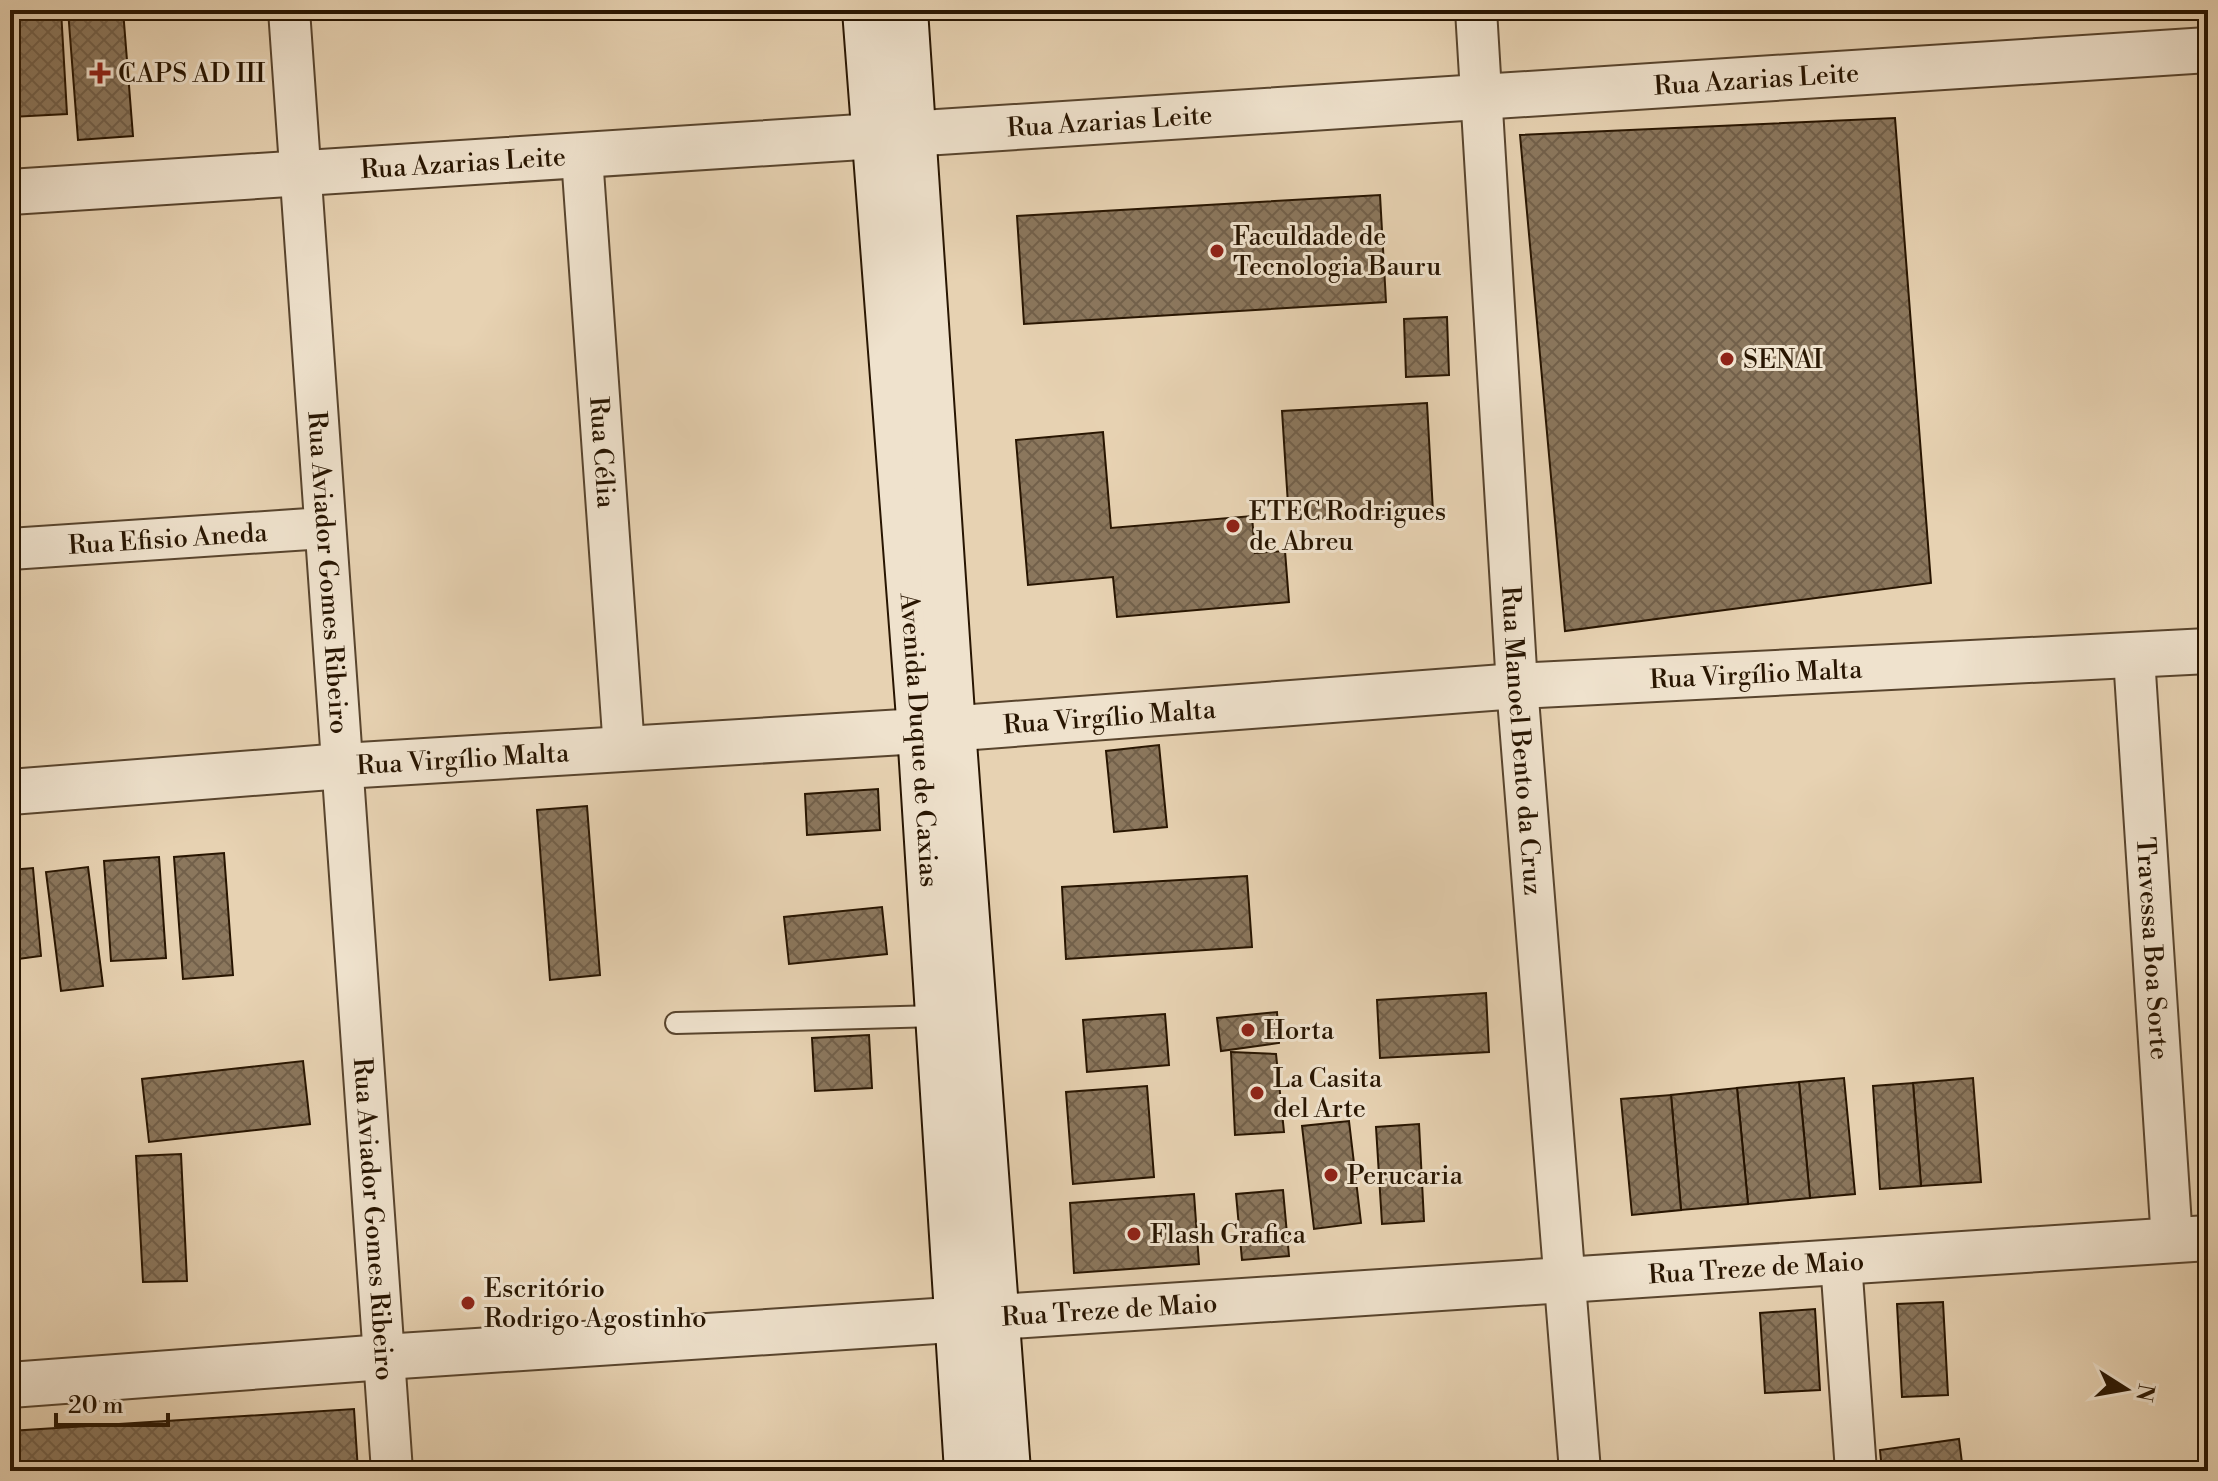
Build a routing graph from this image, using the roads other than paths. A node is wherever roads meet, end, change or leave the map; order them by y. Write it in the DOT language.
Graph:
graph roads {
  1 [pos="289,10"];
  2 [pos="865,10"];
  3 [pos="905,10"];
  4 [pos="1476,10"];
  5 [pos="2208,50"];
  6 [pos="1480,95"];
  7 [pos="894,134"];
  8 [pos="582,157"];
  9 [pos="299,170"];
  10 [pos="10,192"];
  11 [pos="324,528"];
  12 [pos="10,549"];
  13 [pos="2208,651"];
  14 [pos="2134,657"];
  15 [pos="1517,686"];
  16 [pos="936,730"];
  17 [pos="624,749"];
  18 [pos="343,766"];
  19 [pos="10,792"];
  20 [pos="937,1016"];
  21 [pos="676,1023"];
  22 [pos="2190,1240"];
  23 [pos="1841,1262"];
  24 [pos="1567,1278"];
  25 [pos="976,1320"];
  26 [pos="384,1357"];
  27 [pos="10,1385"];
  28 [pos="392,1471"];
  29 [pos="967,1471"];
  30 [pos="1008,1471"];
  31 [pos="1580,1471"];
  32 [pos="1856,1471"];
  1 -- 9 [label="street, Rua Aviador Gomes Ribeiro"];
  2 -- 7 [label="street, Avenida Duque de Caxias"];
  3 -- 7 [label="street, Avenida Duque de Caxias"];
  4 -- 6 [label="street, Rua Manoel Bento da Cruz"];
  5 -- 6 [label="street, Rua Azarias Leite"];
  6 -- 7 [label="street, Rua Azarias Leite"];
  6 -- 15 [label="street, Rua Manoel Bento da Cruz"];
  7 -- 8 [label="street, Rua Azarias Leite"];
  7 -- 16 [label="street, Avenida Duque de Caxias"];
  8 -- 9 [label="street, Rua Azarias Leite"];
  8 -- 17 [label="street, Rua Célia"];
  9 -- 10 [label="street, Rua Azarias Leite"];
  9 -- 11 [label="street, Rua Aviador Gomes Ribeiro"];
  11 -- 12 [label="street, Rua Efisio Aneda"];
  11 -- 18 [label="street, Rua Aviador Gomes Ribeiro"];
  13 -- 14 [label="street, Rua Virgílio Malta"];
  14 -- 15 [label="street, Rua Virgílio Malta"];
  14 -- 22 [label="street, Travessa Boa Sorte"];
  15 -- 16 [label="street, Rua Virgílio Malta"];
  15 -- 24 [label="street, Rua Manoel Bento da Cruz"];
  16 -- 17 [label="street, Rua Virgílio Malta"];
  16 -- 20 [label="street, Avenida Duque de Caxias"];
  16 -- 25 [label="street, Avenida Duque de Caxias"];
  17 -- 18 [label="street, Rua Virgílio Malta"];
  18 -- 19 [label="street, Rua Virgílio Malta"];
  18 -- 26 [label="street, Rua Aviador Gomes Ribeiro"];
  20 -- 21 [label="lane"];
  20 -- 25 [label="street, Avenida Duque de Caxias"];
  22 -- 23 [label="street, Rua Treze de Maio"];
  23 -- 24 [label="street, Rua Treze de Maio"];
  23 -- 32 [label="street"];
  24 -- 25 [label="street, Rua Treze de Maio"];
  24 -- 31 [label="street, Rua Manoel Bento da Cruz"];
  25 -- 26 [label="street, Rua Treze de Maio"];
  25 -- 29 [label="street, Avenida Duque de Caxias"];
  25 -- 30 [label="street, Avenida Duque de Caxias"];
  26 -- 27 [label="street, Rua Treze de Maio"];
  26 -- 28 [label="street, Rua Aviador Gomes Ribeiro"];
}
